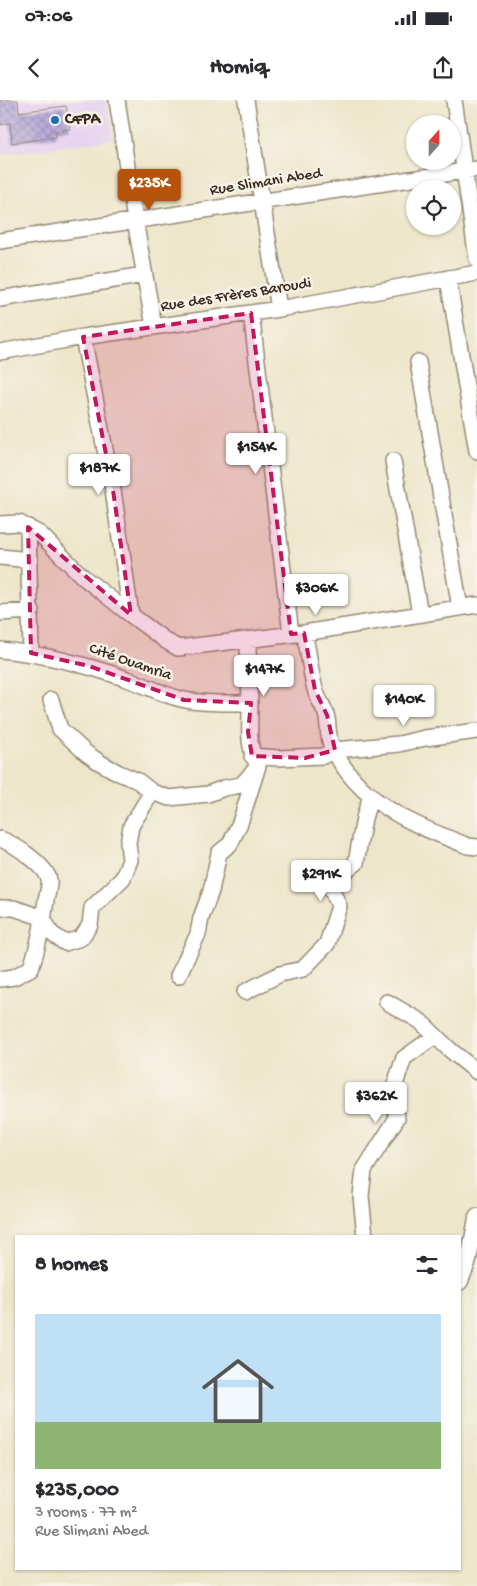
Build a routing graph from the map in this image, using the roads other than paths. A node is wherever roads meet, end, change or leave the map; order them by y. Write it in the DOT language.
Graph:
graph roads {
  1 [pos="117,100"];
  2 [pos="246,100"];
  3 [pos="454,100"];
  4 [pos="470,170"];
  5 [pos="262,202"];
  6 [pos="135,220"];
  7 [pos="0,241"];
  8 [pos="477,259"];
  9 [pos="477,273"];
  10 [pos="144,275"];
  11 [pos="448,278"];
  12 [pos="0,299"];
  13 [pos="279,309"];
  14 [pos="251,313"];
  15 [pos="154,327"];
  16 [pos="82,337"];
  17 [pos="0,352"];
  18 [pos="418,362"];
  19 [pos="477,451"];
  20 [pos="392,460"];
  21 [pos="0,524"];
  22 [pos="28,527"];
  23 [pos="0,558"];
  24 [pos="30,560"];
  25 [pos="477,605"];
  26 [pos="460,608"];
  27 [pos="32,611"];
  28 [pos="0,613"];
  29 [pos="132,614"];
  30 [pos="420,614"];
  31 [pos="298,633"];
  32 [pos="248,640"];
  33 [pos="0,650"];
  34 [pos="31,653"];
  35 [pos="51,700"];
  36 [pos="250,703"];
  37 [pos="477,731"];
  38 [pos="334,750"];
  39 [pos="255,761"];
  40 [pos="152,792"];
  41 [pos="371,795"];
  42 [pos="0,839"];
  43 [pos="477,847"];
  44 [pos="0,908"];
  45 [pos="44,918"];
  46 [pos="178,976"];
  47 [pos="0,979"];
  48 [pos="245,992"];
  49 [pos="387,1002"];
  50 [pos="435,1036"];
  51 [pos="477,1072"];
  52 [pos="477,1216"];
  53 [pos="365,1235"];
  54 [pos="461,1280"];
  1 -- 6 [label="street"];
  2 -- 5 [label="street"];
  3 -- 4 [label="street"];
  4 -- 5 [label="street, Rue Slimani Abed"];
  4 -- 8 [label="street"];
  5 -- 6 [label="street, Rue Slimani Abed"];
  5 -- 13 [label="street"];
  6 -- 7 [label="street, Rue Slimani Abed"];
  6 -- 10 [label="street"];
  9 -- 11 [label="street, Rue des Frères Baroudi"];
  10 -- 12 [label="street"];
  10 -- 15 [label="street"];
  11 -- 13 [label="street, Rue des Frères Baroudi"];
  11 -- 19 [label="street"];
  13 -- 14 [label="street, Rue des Frères Baroudi"];
  14 -- 15 [label="street, Rue des Frères Baroudi"];
  14 -- 31 [label="street"];
  15 -- 16 [label="street, Rue des Frères Baroudi"];
  16 -- 17 [label="street, Rue des Frères Baroudi"];
  16 -- 29 [label="street"];
  18 -- 26 [label="street"];
  20 -- 30 [label="street"];
  21 -- 22 [label="street"];
  22 -- 24 [label="street"];
  22 -- 29 [label="street"];
  23 -- 24 [label="street"];
  24 -- 27 [label="street"];
  25 -- 26 [label="street"];
  26 -- 30 [label="street"];
  27 -- 28 [label="street"];
  27 -- 34 [label="street"];
  29 -- 32 [label="street"];
  30 -- 31 [label="street"];
  31 -- 32 [label="street"];
  31 -- 38 [label="street"];
  32 -- 36 [label="street"];
  33 -- 34 [label="street, Cité Ouamria"];
  34 -- 36 [label="street, Cité Ouamria"];
  35 -- 40 [label="street"];
  36 -- 39 [label="street"];
  37 -- 38 [label="street"];
  38 -- 39 [label="street"];
  38 -- 41 [label="street"];
  39 -- 40 [label="street"];
  39 -- 46 [label="street"];
  40 -- 45 [label="street"];
  41 -- 43 [label="street"];
  41 -- 48 [label="street"];
  42 -- 45 [label="street"];
  44 -- 45 [label="street"];
  45 -- 47 [label="street"];
  49 -- 50 [label="street"];
  50 -- 51 [label="street"];
  50 -- 53 [label="street"];
  52 -- 54 [label="street"];
}
